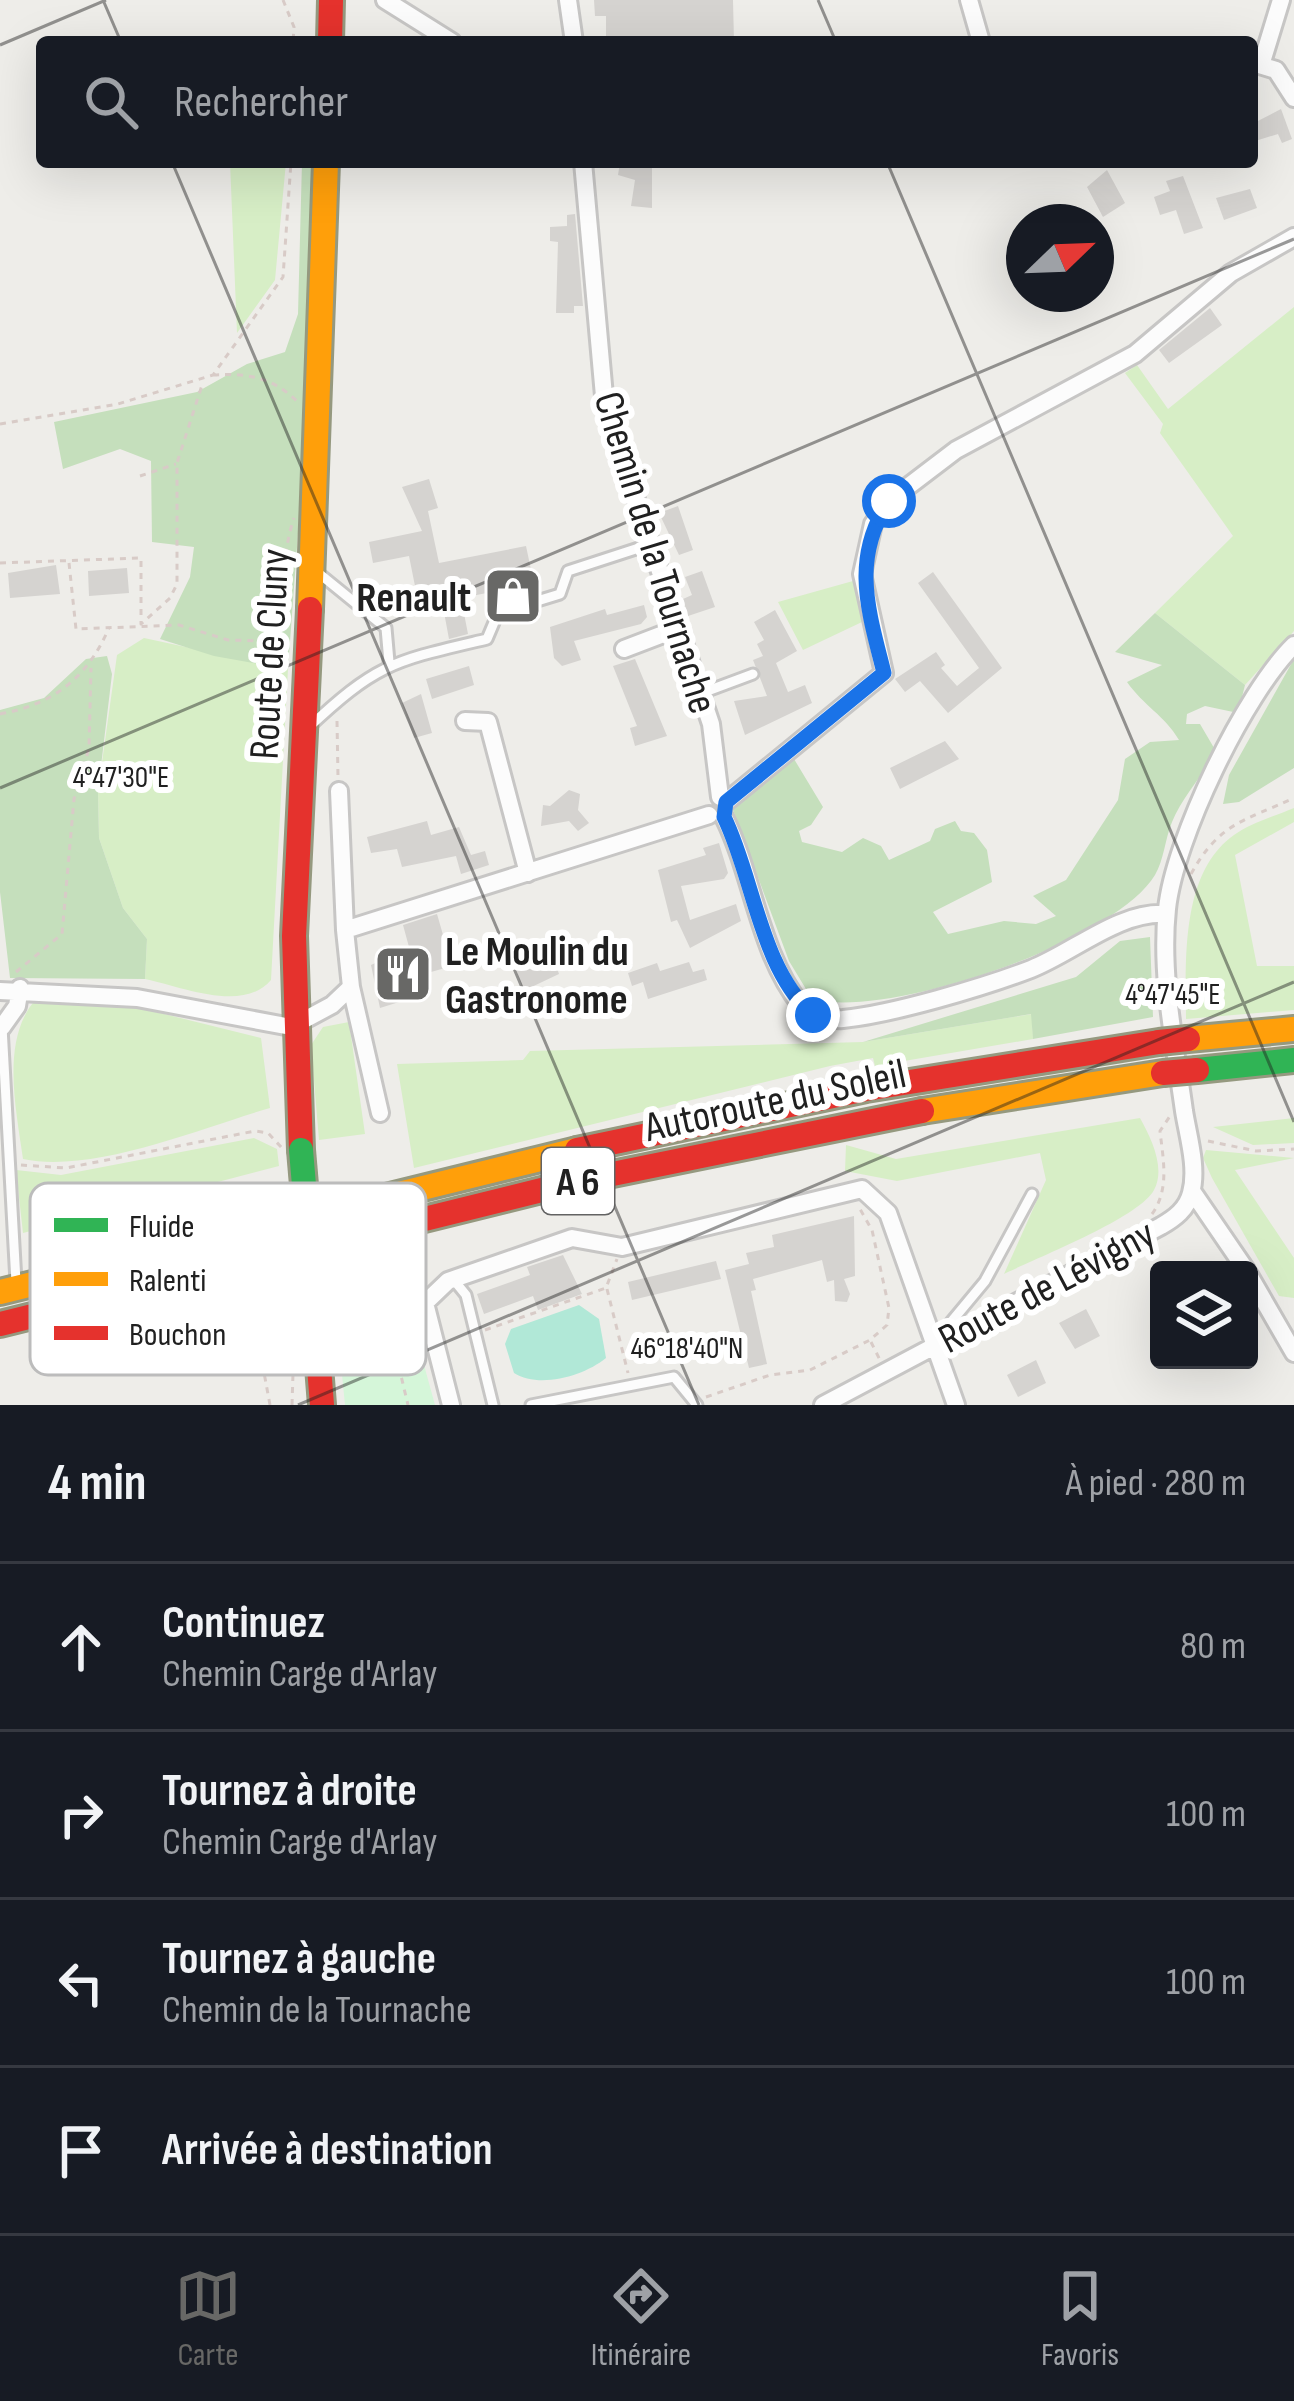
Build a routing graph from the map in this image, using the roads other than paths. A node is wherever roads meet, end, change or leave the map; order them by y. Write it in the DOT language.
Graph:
graph roads {
  1 [pos="331,0"];
  2 [pos="385,0"];
  3 [pos="568,0"];
  4 [pos="969,0"];
  5 [pos="1281,0"];
  6 [pos="330,36"];
  7 [pos="442,36"];
  8 [pos="573,36"];
  9 [pos="979,36"];
  10 [pos="1258,59"];
  11 [pos="1258,62"];
  12 [pos="1294,98"];
  13 [pos="326,168"];
  14 [pos="584,168"];
  15 [pos="1294,237"];
  16 [pos="651,544"];
  17 [pos="312,567"];
  18 [pos="679,628"];
  19 [pos="1294,645"];
  20 [pos="624,649"];
  21 [pos="389,662"];
  22 [pos="753,674"];
  23 [pos="701,694"];
  24 [pos="465,721"];
  25 [pos="303,733"];
  26 [pos="339,791"];
  27 [pos="720,808"];
  28 [pos="528,873"];
  29 [pos="1167,909"];
  30 [pos="345,930"];
  31 [pos="0,987"];
  32 [pos="351,987"];
  33 [pos="20,988"];
  34 [pos="2,1027"];
  35 [pos="291,1027"];
  36 [pos="1294,1029"];
  37 [pos="1294,1060"];
  38 [pos="380,1114"];
  39 [pos="297,1183"];
  40 [pos="426,1185"];
  41 [pos="1192,1191"];
  42 [pos="1032,1194"];
  43 [pos="426,1217"];
  44 [pos="1239,1261"];
  45 [pos="453,1279"];
  46 [pos="8,1290"];
  47 [pos="1258,1292"];
  48 [pos="426,1302"];
  49 [pos="426,1307"];
  50 [pos="30,1316"];
  51 [pos="0,1324"];
  52 [pos="932,1345"];
  53 [pos="1294,1353"];
  54 [pos="320,1375"];
  55 [pos="694,1400"];
  56 [pos="833,1402"];
  57 [pos="322,1405"];
  58 [pos="451,1405"];
  59 [pos="494,1405"];
  60 [pos="531,1405"];
  61 [pos="956,1405"];
  1 -- 6 [label="main road"];
  2 -- 7 [label="street"];
  3 -- 8 [label="street"];
  4 -- 9 [label="street"];
  5 -- 10 [label="street"];
  11 -- 12 [label="street"];
  13 -- 17 [label="main road, Route de Cluny"];
  14 -- 16 [label="street, Chemin de la Tournache"];
  15 -- 27 [label="street"];
  16 -- 18 [label="street, Chemin de la Tournache"];
  16 -- 21 [label="lane"];
  17 -- 21 [label="lane"];
  17 -- 25 [label="main road, Route de Cluny"];
  18 -- 20 [label="street"];
  18 -- 23 [label="street, Chemin de la Tournache"];
  19 -- 29 [label="street, Route de Lévigny"];
  21 -- 25 [label="lane"];
  22 -- 23 [label="lane"];
  23 -- 27 [label="street, Chemin de la Tournache"];
  24 -- 28 [label="street"];
  25 -- 35 [label="main road, Route de Cluny"];
  26 -- 30 [label="street"];
  27 -- 28 [label="street"];
  27 -- 29 [label="street, Chemin de la Tournache"];
  28 -- 30 [label="street"];
  29 -- 41 [label="street, Route de Lévigny"];
  30 -- 32 [label="street"];
  31 -- 33 [label="street"];
  32 -- 35 [label="street"];
  32 -- 38 [label="street"];
  33 -- 34 [label="street"];
  33 -- 35 [label="street"];
  34 -- 46 [label="lane"];
  35 -- 39 [label="main road, Route de Cluny, bridge"];
  36 -- 40 [label="main road, Autoroute du Soleil / A 6, bridge"];
  37 -- 43 [label="main road, Autoroute du Soleil / A 6, bridge"];
  41 -- 44 [label="street"];
  41 -- 52 [label="street, Route de Lévigny"];
  42 -- 52 [label="lane"];
  45 -- 48 [label="street"];
  45 -- 52 [label="street"];
  45 -- 59 [label="lane"];
  47 -- 53 [label="street"];
  49 -- 58 [label="street"];
  50 -- 51 [label="main road, Autoroute du Soleil / A 6"];
  52 -- 56 [label="street, Route de Lévigny"];
  52 -- 61 [label="street"];
  54 -- 57 [label="main road, Route de Cluny, bridge"];
  55 -- 60 [label="lane"];
}
